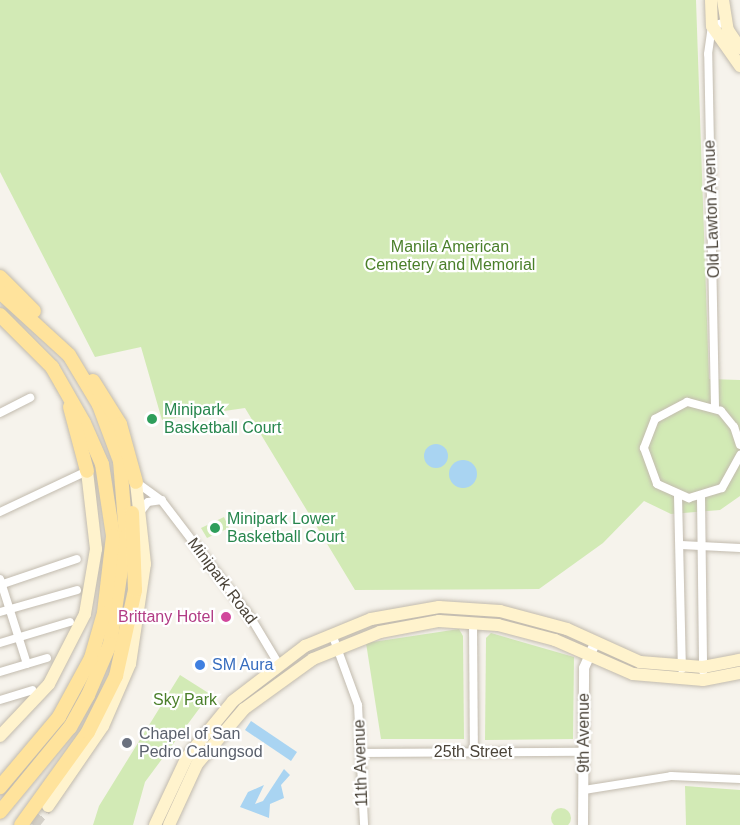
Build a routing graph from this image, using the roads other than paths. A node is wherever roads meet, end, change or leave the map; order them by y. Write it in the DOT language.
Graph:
graph roads {
  1 [pos="711,0"];
  2 [pos="723,0"];
  3 [pos="726,22"];
  4 [pos="712,26"];
  5 [pos="740,48"];
  6 [pos="740,66"];
  7 [pos="0,277"];
  8 [pos="0,292"];
  9 [pos="0,315"];
  10 [pos="55,340"];
  11 [pos="78,367"];
  12 [pos="62,379"];
  13 [pos="30,398"];
  14 [pos="715,407"];
  15 [pos="0,412"];
  16 [pos="740,441"];
  17 [pos="740,455"];
  18 [pos="120,461"];
  19 [pos="87,471"];
  20 [pos="136,482"];
  21 [pos="678,496"];
  22 [pos="701,497"];
  23 [pos="162,501"];
  24 [pos="141,511"];
  25 [pos="0,512"];
  26 [pos="681,545"];
  27 [pos="701,545"];
  28 [pos="740,548"];
  29 [pos="77,560"];
  30 [pos="1,583"];
  31 [pos="77,590"];
  32 [pos="11,609"];
  33 [pos="0,612"];
  34 [pos="70,622"];
  35 [pos="473,622"];
  36 [pos="332,634"];
  37 [pos="20,637"];
  38 [pos="0,642"];
  39 [pos="595,643"];
  40 [pos="339,646"];
  41 [pos="590,656"];
  42 [pos="47,658"];
  43 [pos="740,660"];
  44 [pos="278,663"];
  45 [pos="27,664"];
  46 [pos="682,667"];
  47 [pos="703,667"];
  48 [pos="0,672"];
  49 [pos="740,673"];
  50 [pos="703,680"];
  51 [pos="682,681"];
  52 [pos="32,690"];
  53 [pos="0,700"];
  54 [pos="0,736"];
  55 [pos="474,752"];
  56 [pos="584,752"];
  57 [pos="363,753"];
  58 [pos="740,779"];
  59 [pos="0,787"];
  60 [pos="584,790"];
  61 [pos="48,806"];
  62 [pos="0,812"];
  63 [pos="21,825"];
  64 [pos="155,825"];
  65 [pos="169,825"];
  66 [pos="364,825"];
  67 [pos="583,825"];
  1 -- 4 [label="main road"];
  2 -- 3 [label="main road"];
  3 -- 4 [label="street"];
  3 -- 5 [label="main road"];
  4 -- 6 [label="main road"];
  4 -- 14 [label="street, Old Lawton Avenue"];
  7 -- 10 [label="main road"];
  8 -- 10 [label="main road"];
  9 -- 12 [label="main road"];
  10 -- 11 [label="main road"];
  11 -- 18 [label="main road"];
  11 -- 20 [label="main road"];
  12 -- 19 [label="main road"];
  12 -- 59 [label="main road"];
  13 -- 15 [label="street"];
  14 -- 16 [label="street"];
  14 -- 21 [label="street"];
  17 -- 22 [label="street"];
  18 -- 62 [label="main road"];
  18 -- 63 [label="main road"];
  19 -- 25 [label="street"];
  19 -- 54 [label="main road"];
  20 -- 23 [label="street, Minipark Road"];
  20 -- 24 [label="main road"];
  21 -- 22 [label="street"];
  21 -- 26 [label="street"];
  22 -- 27 [label="street"];
  23 -- 24 [label="street"];
  23 -- 44 [label="street, Minipark Road"];
  24 -- 61 [label="main road"];
  26 -- 27 [label="street"];
  26 -- 46 [label="street"];
  27 -- 28 [label="street"];
  27 -- 47 [label="street"];
  29 -- 30 [label="street"];
  30 -- 32 [label="street"];
  31 -- 32 [label="street"];
  32 -- 33 [label="street"];
  32 -- 37 [label="street"];
  34 -- 37 [label="street"];
  35 -- 40 [label="main road"];
  35 -- 41 [label="main road"];
  35 -- 55 [label="street"];
  36 -- 39 [label="main road"];
  36 -- 40 [label="street, 11th Avenue"];
  36 -- 44 [label="main road"];
  37 -- 38 [label="street"];
  37 -- 45 [label="street"];
  39 -- 41 [label="street, 9th Avenue"];
  39 -- 46 [label="main road"];
  40 -- 57 [label="street, 11th Avenue"];
  40 -- 65 [label="main road"];
  41 -- 51 [label="main road"];
  41 -- 56 [label="street, 9th Avenue"];
  42 -- 45 [label="street"];
  43 -- 47 [label="main road"];
  44 -- 64 [label="main road"];
  45 -- 48 [label="street"];
  46 -- 47 [label="main road"];
  46 -- 51 [label="street"];
  47 -- 50 [label="street"];
  49 -- 50 [label="main road"];
  50 -- 51 [label="main road"];
  52 -- 53 [label="street"];
  55 -- 56 [label="street, 25th Street"];
  55 -- 57 [label="street, 25th Street"];
  56 -- 60 [label="street, 9th Avenue"];
  57 -- 66 [label="street, 11th Avenue"];
  58 -- 60 [label="street"];
  60 -- 67 [label="street, 9th Avenue"];
}
